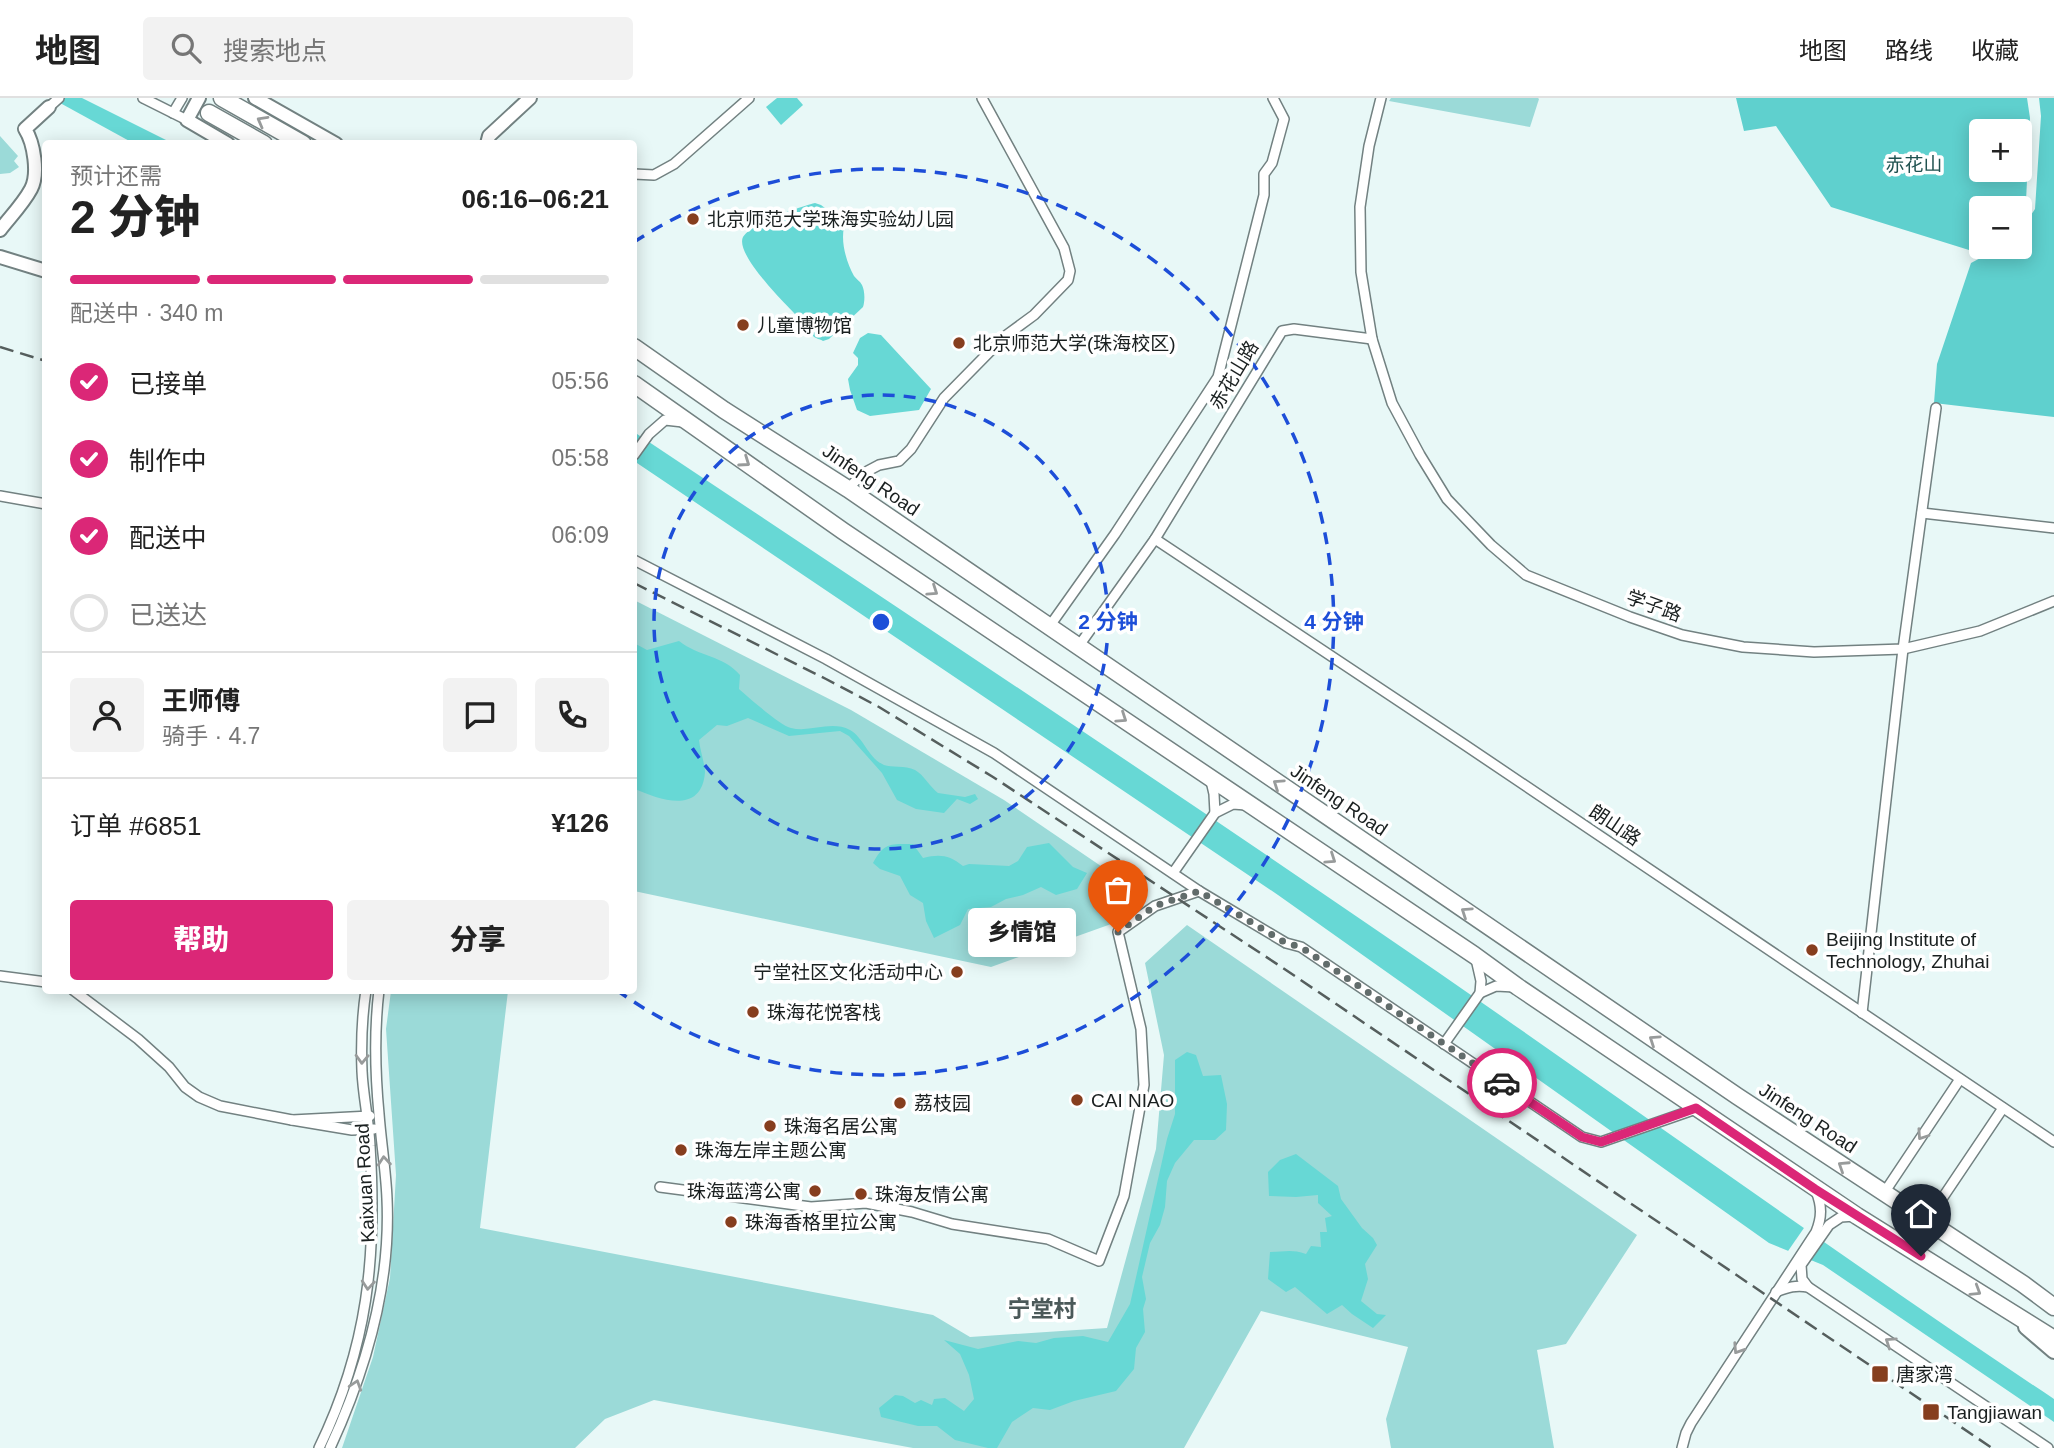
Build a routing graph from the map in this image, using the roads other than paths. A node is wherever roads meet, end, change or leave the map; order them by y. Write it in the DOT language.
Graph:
graph roads {
  1 [pos="59,98"];
  2 [pos="143,98"];
  3 [pos="182,98"];
  4 [pos="199,98"];
  5 [pos="222,98"];
  6 [pos="255,98"];
  7 [pos="530,98"];
  8 [pos="750,98"];
  9 [pos="982,98"];
  10 [pos="1273,98"];
  11 [pos="1381,98"];
  12 [pos="48,107"];
  13 [pos="173,113"];
  14 [pos="209,113"];
  15 [pos="187,120"];
  16 [pos="222,140"];
  17 [pos="257,140"];
  18 [pos="296,140"];
  19 [pos="329,140"];
  20 [pos="488,140"];
  21 [pos="637,174"];
  22 [pos="0,230"];
  23 [pos="0,257"];
  24 [pos="42,270"];
  25 [pos="1372,340"];
  26 [pos="637,349"];
  27 [pos="637,386"];
  28 [pos="1936,408"];
  29 [pos="689,423"];
  30 [pos="637,450"];
  31 [pos="848,489"];
  32 [pos="0,496"];
  33 [pos="42,503"];
  34 [pos="1922,513"];
  35 [pos="2054,528"];
  36 [pos="1155,539"];
  37 [pos="637,562"];
  38 [pos="2054,601"];
  39 [pos="1049,627"];
  40 [pos="1078,647"];
  41 [pos="1903,649"];
  42 [pos="1210,778"];
  43 [pos="1251,805"];
  44 [pos="1215,813"];
  45 [pos="1173,873"];
  46 [pos="1199,891"];
  47 [pos="1474,955"];
  48 [pos="0,976"];
  49 [pos="42,981"];
  50 [pos="1518,987"];
  51 [pos="78,994"];
  52 [pos="366,994"];
  53 [pos="378,994"];
  54 [pos="1478,996"];
  55 [pos="1862,1013"];
  56 [pos="1444,1044"];
  57 [pos="1960,1079"];
  58 [pos="1696,1108"];
  59 [pos="2003,1108"];
  60 [pos="379,1115"];
  61 [pos="367,1116"];
  62 [pos="292,1120"];
  63 [pos="381,1129"];
  64 [pos="369,1130"];
  65 [pos="2054,1142"];
  66 [pos="660,1187"];
  67 [pos="1815,1189"];
  68 [pos="1884,1193"];
  69 [pos="1857,1216"];
  70 [pos="1927,1221"];
  71 [pos="1818,1234"];
  72 [pos="1798,1263"];
  73 [pos="1808,1287"];
  74 [pos="1776,1292"];
  75 [pos="2054,1304"];
  76 [pos="2007,1310"];
  77 [pos="2054,1339"];
  78 [pos="2054,1351"];
  79 [pos="318,1448"];
  80 [pos="330,1448"];
  81 [pos="1682,1448"];
  82 [pos="2048,1448"];
  1 -- 12 [label="street"];
  2 -- 13 [label="street"];
  3 -- 13 [label="street"];
  4 -- 15 [label="street"];
  18 -- 5 [label="highway, one-way"];
  6 -- 19 [label="street"];
  7 -- 20 [label="street"];
  8 -- 21 [label="street"];
  9 -- 31 [label="street"];
  10 -- 39 [label="street"];
  11 -- 25 [label="street"];
  12 -- 22 [label="street"];
  13 -- 15 [label="street"];
  14 -- 17 [label="highway"];
  15 -- 16 [label="street"];
  23 -- 24 [label="street"];
  25 -- 36 [label="street, 赤花山路"];
  25 -- 41 [label="street, 学子路"];
  26 -- 31 [label="highway, Jinfeng Road"];
  27 -- 29 [label="highway"];
  28 -- 34 [label="street"];
  29 -- 30 [label="street"];
  29 -- 42 [label="highway, one-way"];
  31 -- 39 [label="highway, Jinfeng Road"];
  32 -- 33 [label="street"];
  34 -- 35 [label="street"];
  34 -- 41 [label="street"];
  36 -- 40 [label="street, 赤花山路"];
  36 -- 55 [label="street, 朗山路"];
  37 -- 45 [label="street"];
  38 -- 41 [label="street, 学子路"];
  39 -- 40 [label="highway, Jinfeng Road"];
  68 -- 40 [label="highway, Jinfeng Road, one-way"];
  41 -- 55 [label="street"];
  42 -- 43 [label="highway"];
  42 -- 44 [label="street"];
  43 -- 44 [label="street"];
  43 -- 47 [label="highway, one-way"];
  44 -- 45 [label="street"];
  45 -- 46 [label="street"];
  46 -- 56 [label="street"];
  46 -- 66 [label="street"];
  47 -- 50 [label="highway"];
  47 -- 54 [label="street"];
  48 -- 49 [label="street"];
  50 -- 54 [label="street"];
  50 -- 58 [label="highway"];
  51 -- 62 [label="street"];
  52 -- 61 [label="street, Kaixuan Road, one-way"];
  53 -- 60 [label="street, Kaixuan Road"];
  54 -- 56 [label="street"];
  55 -- 57 [label="street, 朗山路"];
  56 -- 58 [label="street"];
  57 -- 59 [label="street, 朗山路"];
  57 -- 68 [label="street, one-way"];
  58 -- 67 [label="highway"];
  59 -- 65 [label="street, 朗山路"];
  59 -- 70 [label="street"];
  60 -- 61 [label="street"];
  60 -- 63 [label="street, Kaixuan Road"];
  61 -- 62 [label="street"];
  61 -- 64 [label="street, Kaixuan Road"];
  62 -- 64 [label="street"];
  63 -- 64 [label="street"];
  80 -- 63 [label="street, Kaixuan Road, one-way"];
  64 -- 79 [label="street, Kaixuan Road, one-way"];
  67 -- 69 [label="highway"];
  67 -- 71 [label="street"];
  68 -- 70 [label="highway, Jinfeng Road"];
  69 -- 71 [label="street"];
  69 -- 76 [label="highway, one-way"];
  70 -- 75 [label="highway, Jinfeng Road"];
  71 -- 72 [label="street"];
  72 -- 73 [label="street"];
  72 -- 74 [label="street"];
  73 -- 74 [label="street"];
  82 -- 73 [label="street, one-way"];
  74 -- 81 [label="street, one-way"];
  76 -- 77 [label="highway"];
  76 -- 78 [label="main road"];
}
